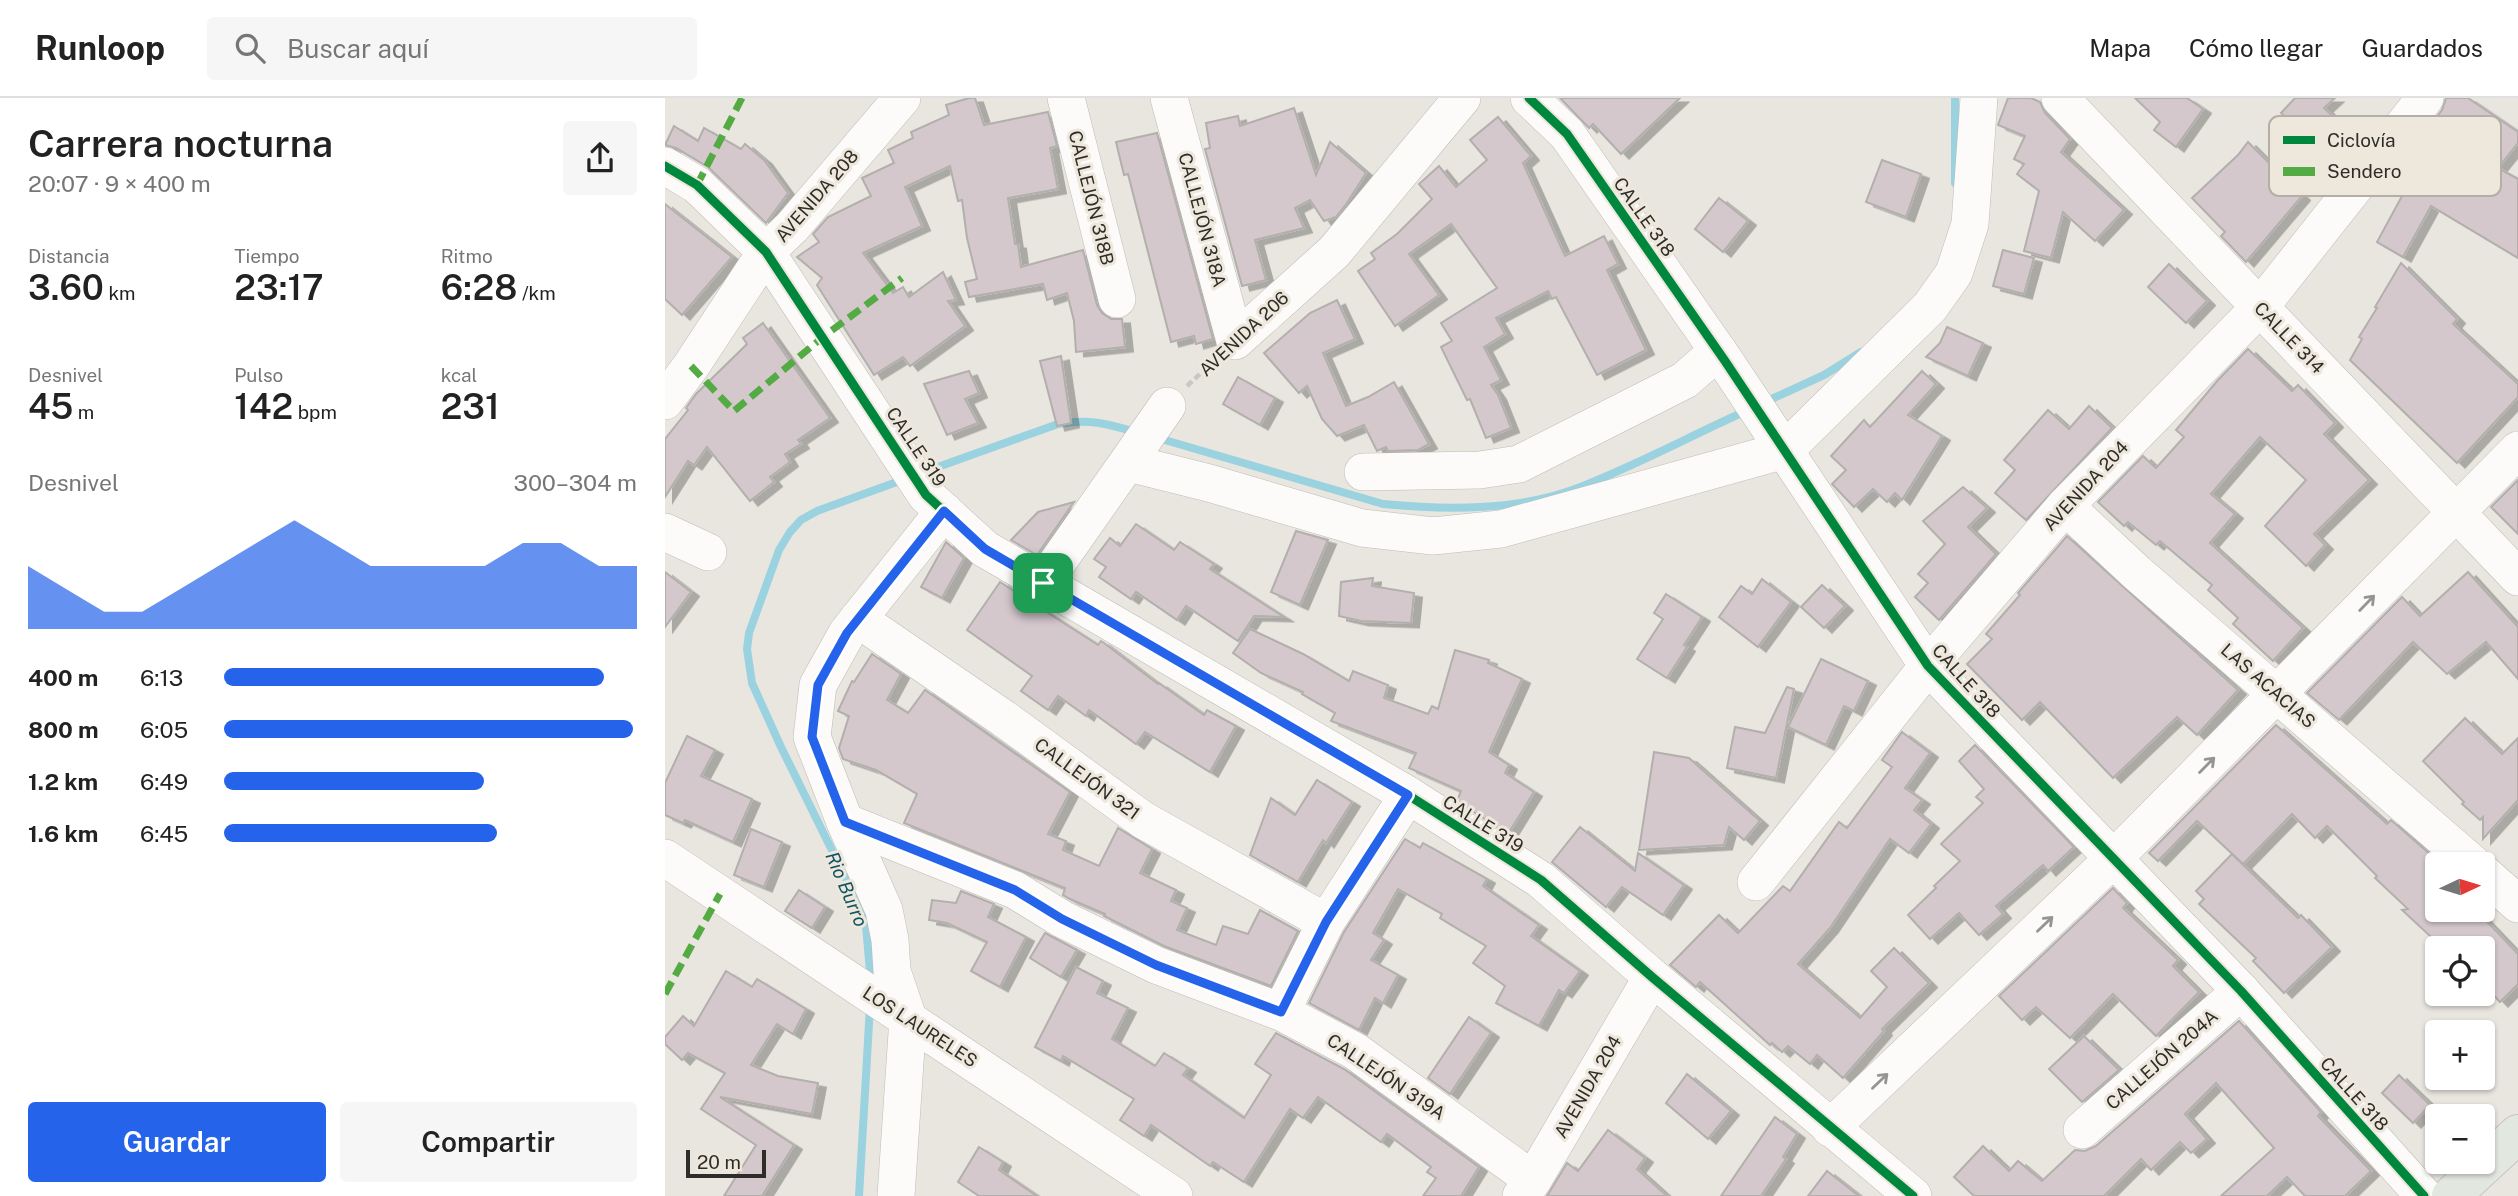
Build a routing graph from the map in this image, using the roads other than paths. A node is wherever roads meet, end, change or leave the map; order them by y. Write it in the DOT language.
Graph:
graph roads {
  1 [pos="902,98"];
  2 [pos="1066,98"];
  3 [pos="1169,98"];
  4 [pos="1462,98"];
  5 [pos="1528,98"];
  6 [pos="1979,98"];
  7 [pos="2060,98"];
  8 [pos="2425,98"];
  9 [pos="2411,116"];
  10 [pos="665,166"];
  11 [pos="2348,196"];
  12 [pos="766,253"];
  13 [pos="1117,299"];
  14 [pos="2260,307"];
  15 [pos="1235,341"];
  16 [pos="1722,356"];
  17 [pos="665,401"];
  18 [pos="1167,405"];
  19 [pos="1779,441"];
  20 [pos="2518,450"];
  21 [pos="1133,456"];
  22 [pos="1363,472"];
  23 [pos="935,503"];
  24 [pos="2065,506"];
  25 [pos="2456,512"];
  26 [pos="665,532"];
  27 [pos="708,552"];
  28 [pos="2518,577"];
  29 [pos="1043,583"];
  30 [pos="859,619"];
  31 [pos="1928,667"];
  32 [pos="2278,695"];
  33 [pos="1408,795"];
  34 [pos="845,822"];
  35 [pos="2459,852"];
  36 [pos="665,858"];
  37 [pos="2113,859"];
  38 [pos="1756,882"];
  39 [pos="2495,884"];
  40 [pos="2518,904"];
  41 [pos="1326,922"];
  42 [pos="1653,977"];
  43 [pos="2241,991"];
  44 [pos="898,1012"];
  45 [pos="1281,1012"];
  46 [pos="1830,1128"];
  47 [pos="2082,1130"];
  48 [pos="2518,1134"];
  49 [pos="1527,1188"];
  50 [pos="896,1196"];
  51 [pos="1174,1196"];
  52 [pos="1913,1196"];
  53 [pos="2424,1196"];
  54 [pos="2451,1196"];
  1 -- 12 [label="street, AVENIDA 208"];
  2 -- 13 [label="street, CALLEJÓN 318B"];
  3 -- 15 [label="street, CALLEJÓN 318A"];
  4 -- 15 [label="street, AVENIDA 206"];
  5 -- 16 [label="street, CALLE 318"];
  6 -- 19 [label="street"];
  7 -- 14 [label="street, CALLE 314"];
  8 -- 9 [label="street, AVENIDA 204"];
  10 -- 12 [label="street, CALLE 319"];
  11 -- 14 [label="street, AVENIDA 204"];
  12 -- 17 [label="street, AVENIDA 208"];
  12 -- 23 [label="street, CALLE 319"];
  14 -- 24 [label="street, AVENIDA 204"];
  14 -- 25 [label="street, CALLE 314"];
  16 -- 19 [label="street, CALLE 318"];
  16 -- 22 [label="street"];
  18 -- 21 [label="street"];
  19 -- 21 [label="street"];
  19 -- 31 [label="street, CALLE 318"];
  20 -- 25 [label="street"];
  21 -- 29 [label="street"];
  23 -- 29 [label="street, CALLE 319"];
  23 -- 30 [label="street"];
  24 -- 31 [label="street, AVENIDA 204"];
  24 -- 32 [label="street, LAS ACACIAS"];
  25 -- 28 [label="street, CALLE 314"];
  32 -- 25 [label="street, one-way"];
  26 -- 27 [label="street"];
  29 -- 33 [label="street, CALLE 319"];
  30 -- 34 [label="street"];
  30 -- 41 [label="street, CALLEJÓN 321"];
  31 -- 37 [label="street, CALLE 318"];
  31 -- 38 [label="street, AVENIDA 204"];
  32 -- 35 [label="street, LAS ACACIAS"];
  37 -- 32 [label="street, one-way"];
  33 -- 41 [label="street"];
  33 -- 42 [label="street, CALLE 319"];
  34 -- 44 [label="street"];
  34 -- 45 [label="street, CALLEJÓN 319A"];
  36 -- 44 [label="street, LOS LAURELES"];
  37 -- 43 [label="street, CALLE 318"];
  46 -- 37 [label="street, one-way"];
  39 -- 40 [label="street"];
  41 -- 45 [label="street"];
  42 -- 46 [label="street, CALLE 319"];
  42 -- 49 [label="street, AVENIDA 204"];
  43 -- 47 [label="street, CALLEJÓN 204A"];
  43 -- 53 [label="street, CALLE 318"];
  44 -- 50 [label="street"];
  44 -- 51 [label="street, LOS LAURELES"];
  45 -- 49 [label="street, CALLEJÓN 319A"];
  46 -- 52 [label="street, CALLE 319"];
  48 -- 54 [label="main road"];
}
